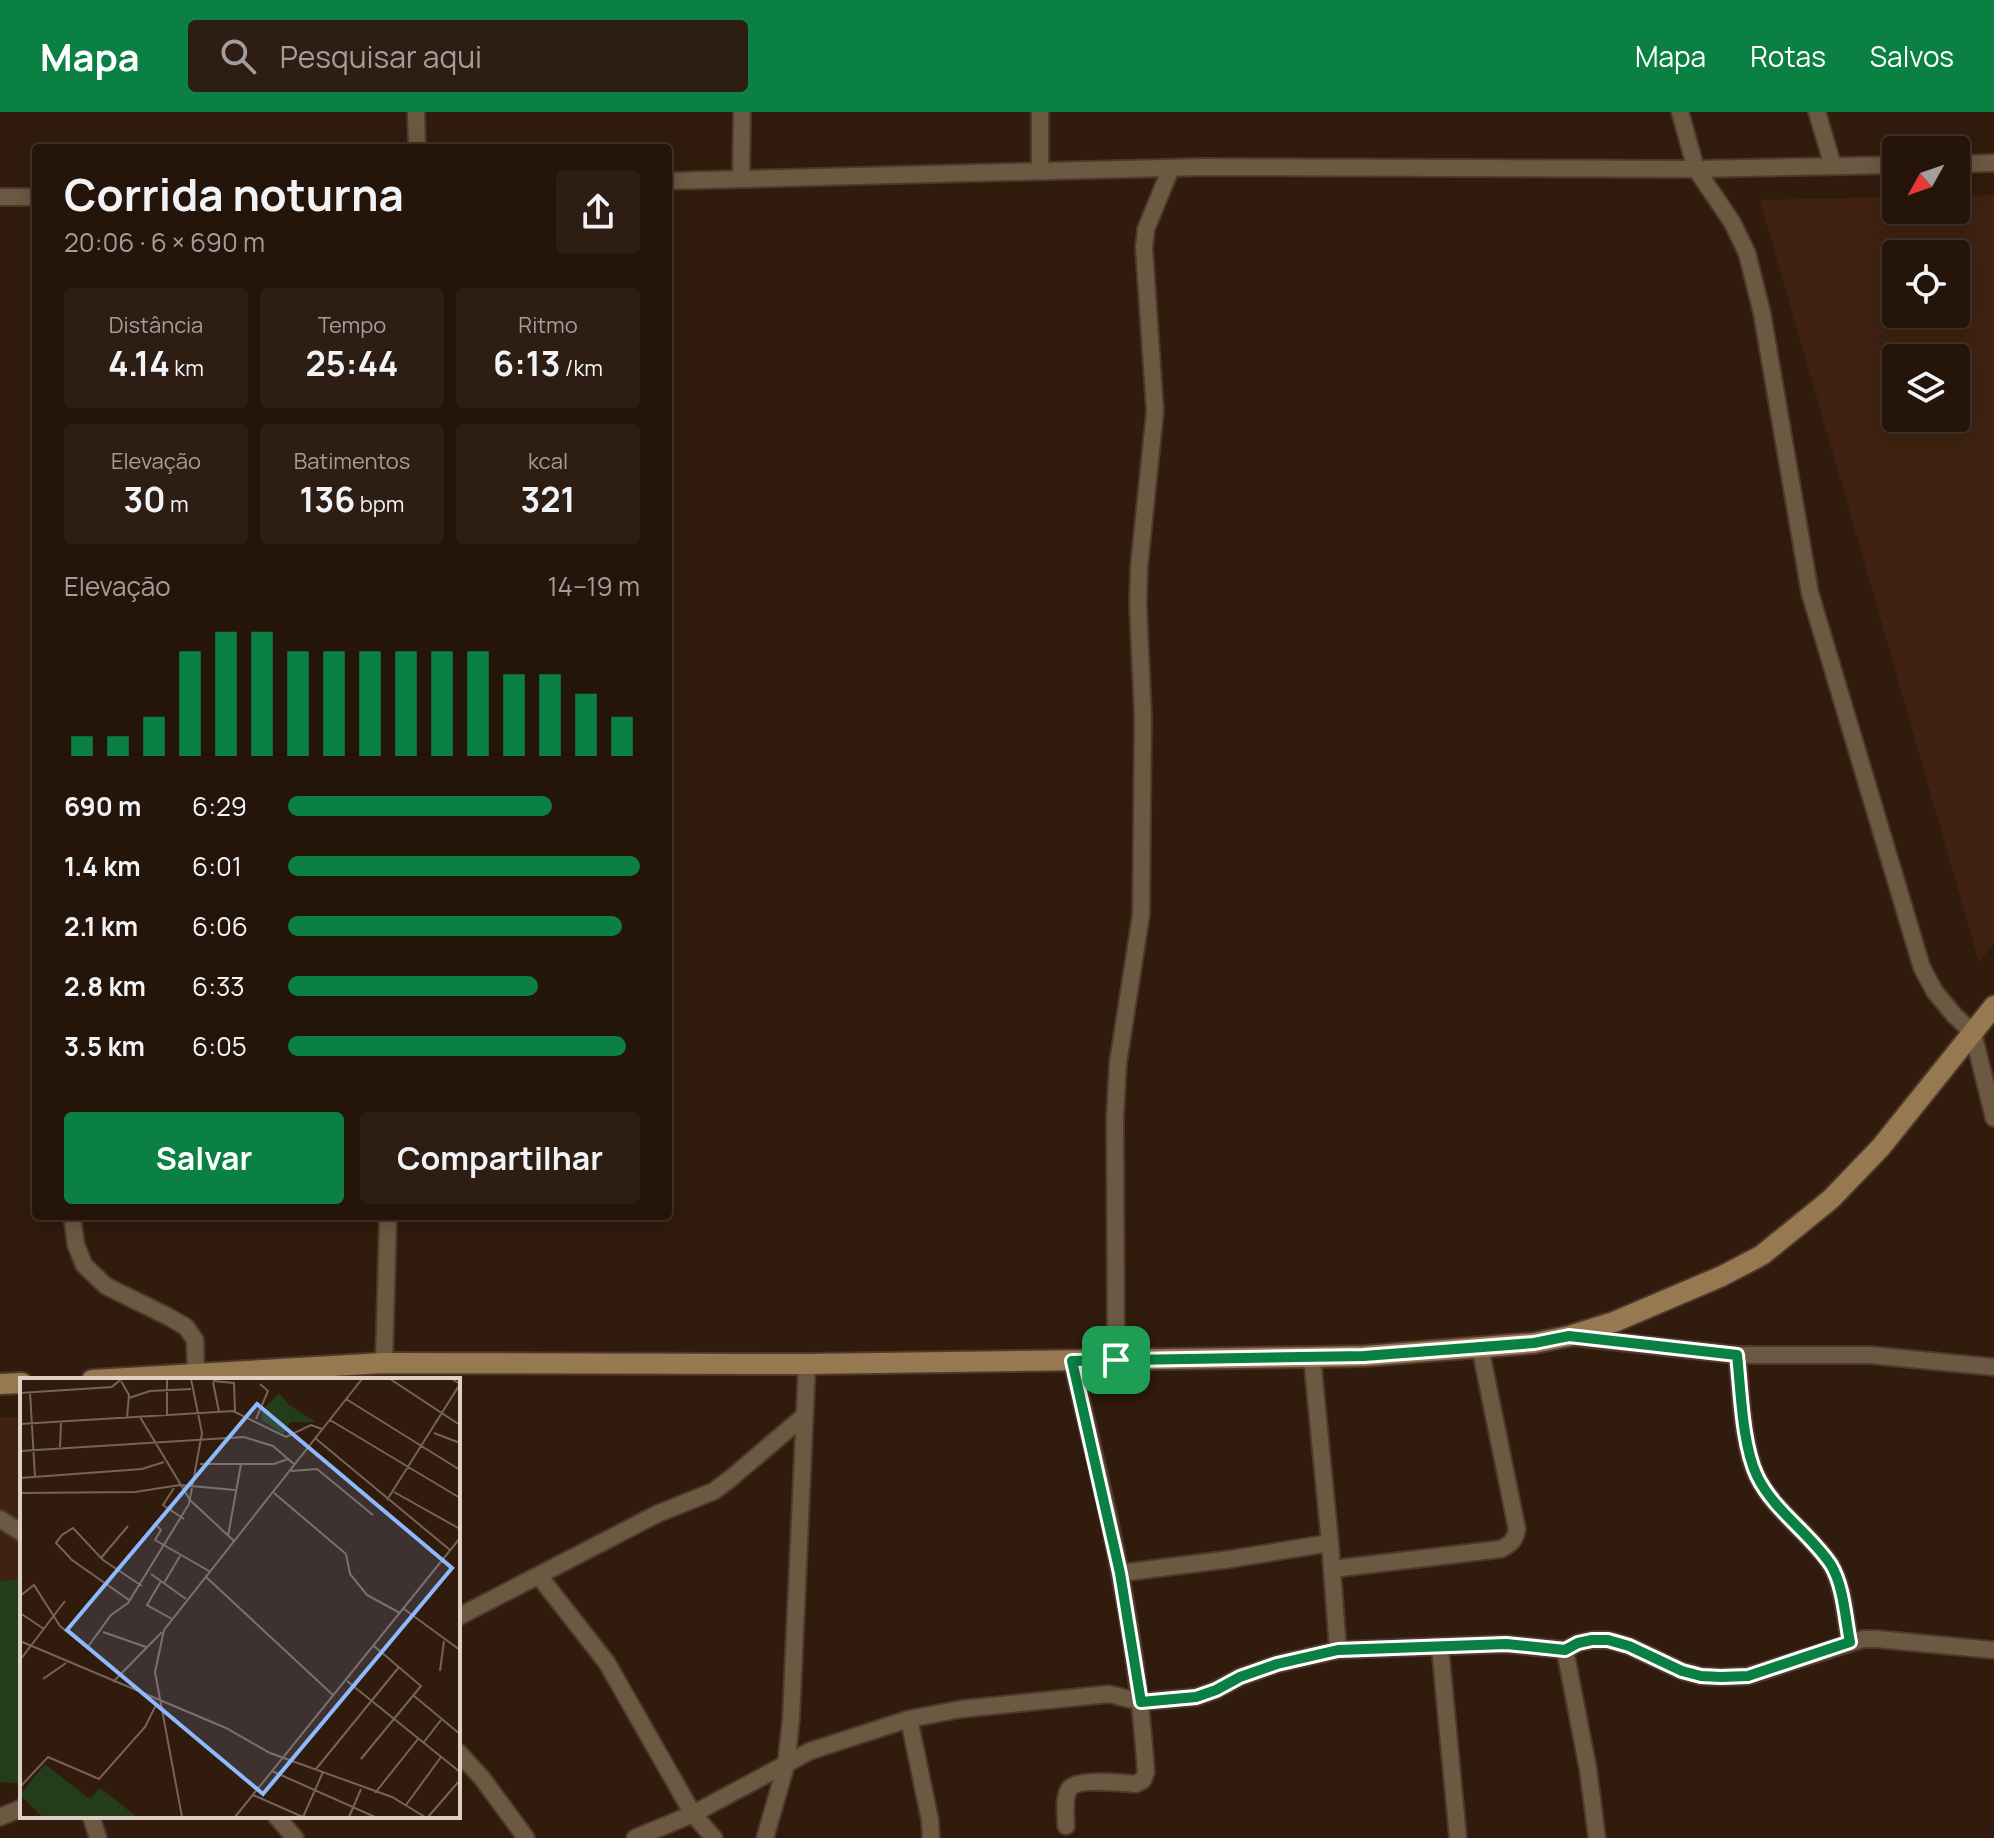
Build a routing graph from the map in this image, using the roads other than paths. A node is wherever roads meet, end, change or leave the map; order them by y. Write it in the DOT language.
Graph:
graph roads {
  1 [pos="416,112"];
  2 [pos="742,112"];
  3 [pos="1040,112"];
  4 [pos="1680,112"];
  5 [pos="1817,112"];
  6 [pos="417,144"];
  7 [pos="1994,163"];
  8 [pos="1970,164"];
  9 [pos="1882,165"];
  10 [pos="1833,166"];
  11 [pos="1171,168"];
  12 [pos="1696,169"];
  13 [pos="1040,171"];
  14 [pos="741,179"];
  15 [pos="672,181"];
  16 [pos="0,197"];
  17 [pos="32,197"];
  18 [pos="1994,1006"];
  19 [pos="1973,1033"];
  20 [pos="1986,1052"];
  21 [pos="1994,1118"];
  22 [pos="73,1220"];
  23 [pos="388,1220"];
  24 [pos="1569,1336"];
  25 [pos="1480,1347"];
  26 [pos="1737,1355"];
  27 [pos="1312,1357"];
  28 [pos="1116,1360"];
  29 [pos="1072,1361"];
  30 [pos="384,1363"];
  31 [pos="807,1364"];
  32 [pos="1994,1367"];
  33 [pos="196,1375"];
  34 [pos="159,1378"];
  35 [pos="20,1383"];
  36 [pos="0,1384"];
  37 [pos="804,1416"];
  38 [pos="0,1519"];
  39 [pos="20,1532"];
  40 [pos="1330,1543"];
  41 [pos="1332,1569"];
  42 [pos="1120,1573"];
  43 [pos="539,1576"];
  44 [pos="460,1616"];
  45 [pos="1850,1642"];
  46 [pos="1440,1647"];
  47 [pos="1338,1650"];
  48 [pos="1565,1650"];
  49 [pos="1994,1650"];
  50 [pos="1141,1702"];
  51 [pos="909,1719"];
  52 [pos="460,1754"];
  53 [pos="786,1765"];
  54 [pos="20,1809"];
  55 [pos="693,1814"];
  56 [pos="0,1817"];
  57 [pos="92,1818"];
  58 [pos="278,1818"];
  59 [pos="1066,1826"];
  60 [pos="98,1838"];
  61 [pos="295,1838"];
  62 [pos="526,1838"];
  63 [pos="635,1838"];
  64 [pos="714,1838"];
  65 [pos="765,1838"];
  66 [pos="931,1838"];
  67 [pos="1458,1838"];
  68 [pos="1597,1838"];
  1 -- 6 [label="street"];
  2 -- 14 [label="street"];
  3 -- 13 [label="street"];
  4 -- 12 [label="street"];
  5 -- 10 [label="street"];
  7 -- 8 [label="street"];
  9 -- 10 [label="street"];
  10 -- 12 [label="street"];
  11 -- 12 [label="street"];
  11 -- 13 [label="street"];
  11 -- 28 [label="street"];
  12 -- 19 [label="street"];
  13 -- 14 [label="street"];
  14 -- 15 [label="street"];
  16 -- 17 [label="street"];
  18 -- 19 [label="street"];
  19 -- 20 [label="street"];
  19 -- 24 [label="street"];
  20 -- 21 [label="street"];
  22 -- 33 [label="street"];
  23 -- 30 [label="street"];
  24 -- 25 [label="street"];
  24 -- 26 [label="street"];
  25 -- 27 [label="street"];
  25 -- 41 [label="street"];
  26 -- 32 [label="street"];
  26 -- 45 [label="street"];
  27 -- 28 [label="street"];
  27 -- 40 [label="street"];
  28 -- 29 [label="street"];
  29 -- 31 [label="street"];
  29 -- 42 [label="street"];
  30 -- 31 [label="street"];
  30 -- 33 [label="street"];
  31 -- 37 [label="street"];
  33 -- 34 [label="street"];
  35 -- 36 [label="street"];
  37 -- 43 [label="street"];
  37 -- 53 [label="street"];
  38 -- 39 [label="street"];
  40 -- 41 [label="street"];
  40 -- 42 [label="street"];
  41 -- 47 [label="street"];
  42 -- 50 [label="street"];
  43 -- 44 [label="street"];
  43 -- 55 [label="street"];
  45 -- 48 [label="street"];
  45 -- 49 [label="street"];
  46 -- 47 [label="street"];
  46 -- 48 [label="street"];
  46 -- 67 [label="street"];
  47 -- 50 [label="street"];
  48 -- 68 [label="street"];
  50 -- 51 [label="street"];
  50 -- 59 [label="street"];
  51 -- 53 [label="street"];
  51 -- 66 [label="street"];
  52 -- 62 [label="street"];
  53 -- 55 [label="street"];
  53 -- 65 [label="street"];
  54 -- 56 [label="street"];
  55 -- 63 [label="street"];
  55 -- 64 [label="street"];
  57 -- 60 [label="street"];
  58 -- 61 [label="street"];
}
